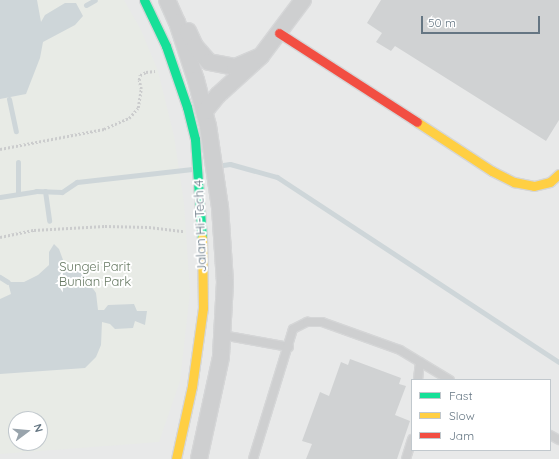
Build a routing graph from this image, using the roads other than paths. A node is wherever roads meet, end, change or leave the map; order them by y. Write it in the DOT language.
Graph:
graph roads {
  1 [pos="144,0"];
  2 [pos="167,0"];
  3 [pos="171,0"];
  4 [pos="304,0"];
  5 [pos="279,33"];
  6 [pos="260,56"];
  7 [pos="207,119"];
  8 [pos="559,174"];
  9 [pos="222,335"];
  10 [pos="289,347"];
  11 [pos="420,362"];
  12 [pos="418,379"];
  13 [pos="448,379"];
  14 [pos="411,442"];
  15 [pos="176,459"];
  16 [pos="199,459"];
  17 [pos="253,459"];
  18 [pos="406,459"];
  1 -- 15 [label="street, Jalan Hi-Tech 4"];
  2 -- 7 [label="street, Jalan Hi-Tech 4"];
  3 -- 6 [label="street"];
  4 -- 5 [label="street"];
  5 -- 6 [label="street"];
  5 -- 8 [label="street"];
  6 -- 7 [label="street"];
  7 -- 9 [label="street, Jalan Hi-Tech 4"];
  9 -- 10 [label="lane"];
  9 -- 16 [label="street, Jalan Hi-Tech 4"];
  10 -- 11 [label="lane"];
  10 -- 17 [label="lane"];
  11 -- 12 [label="lane"];
  11 -- 13 [label="lane"];
  14 -- 18 [label="lane"];
}
